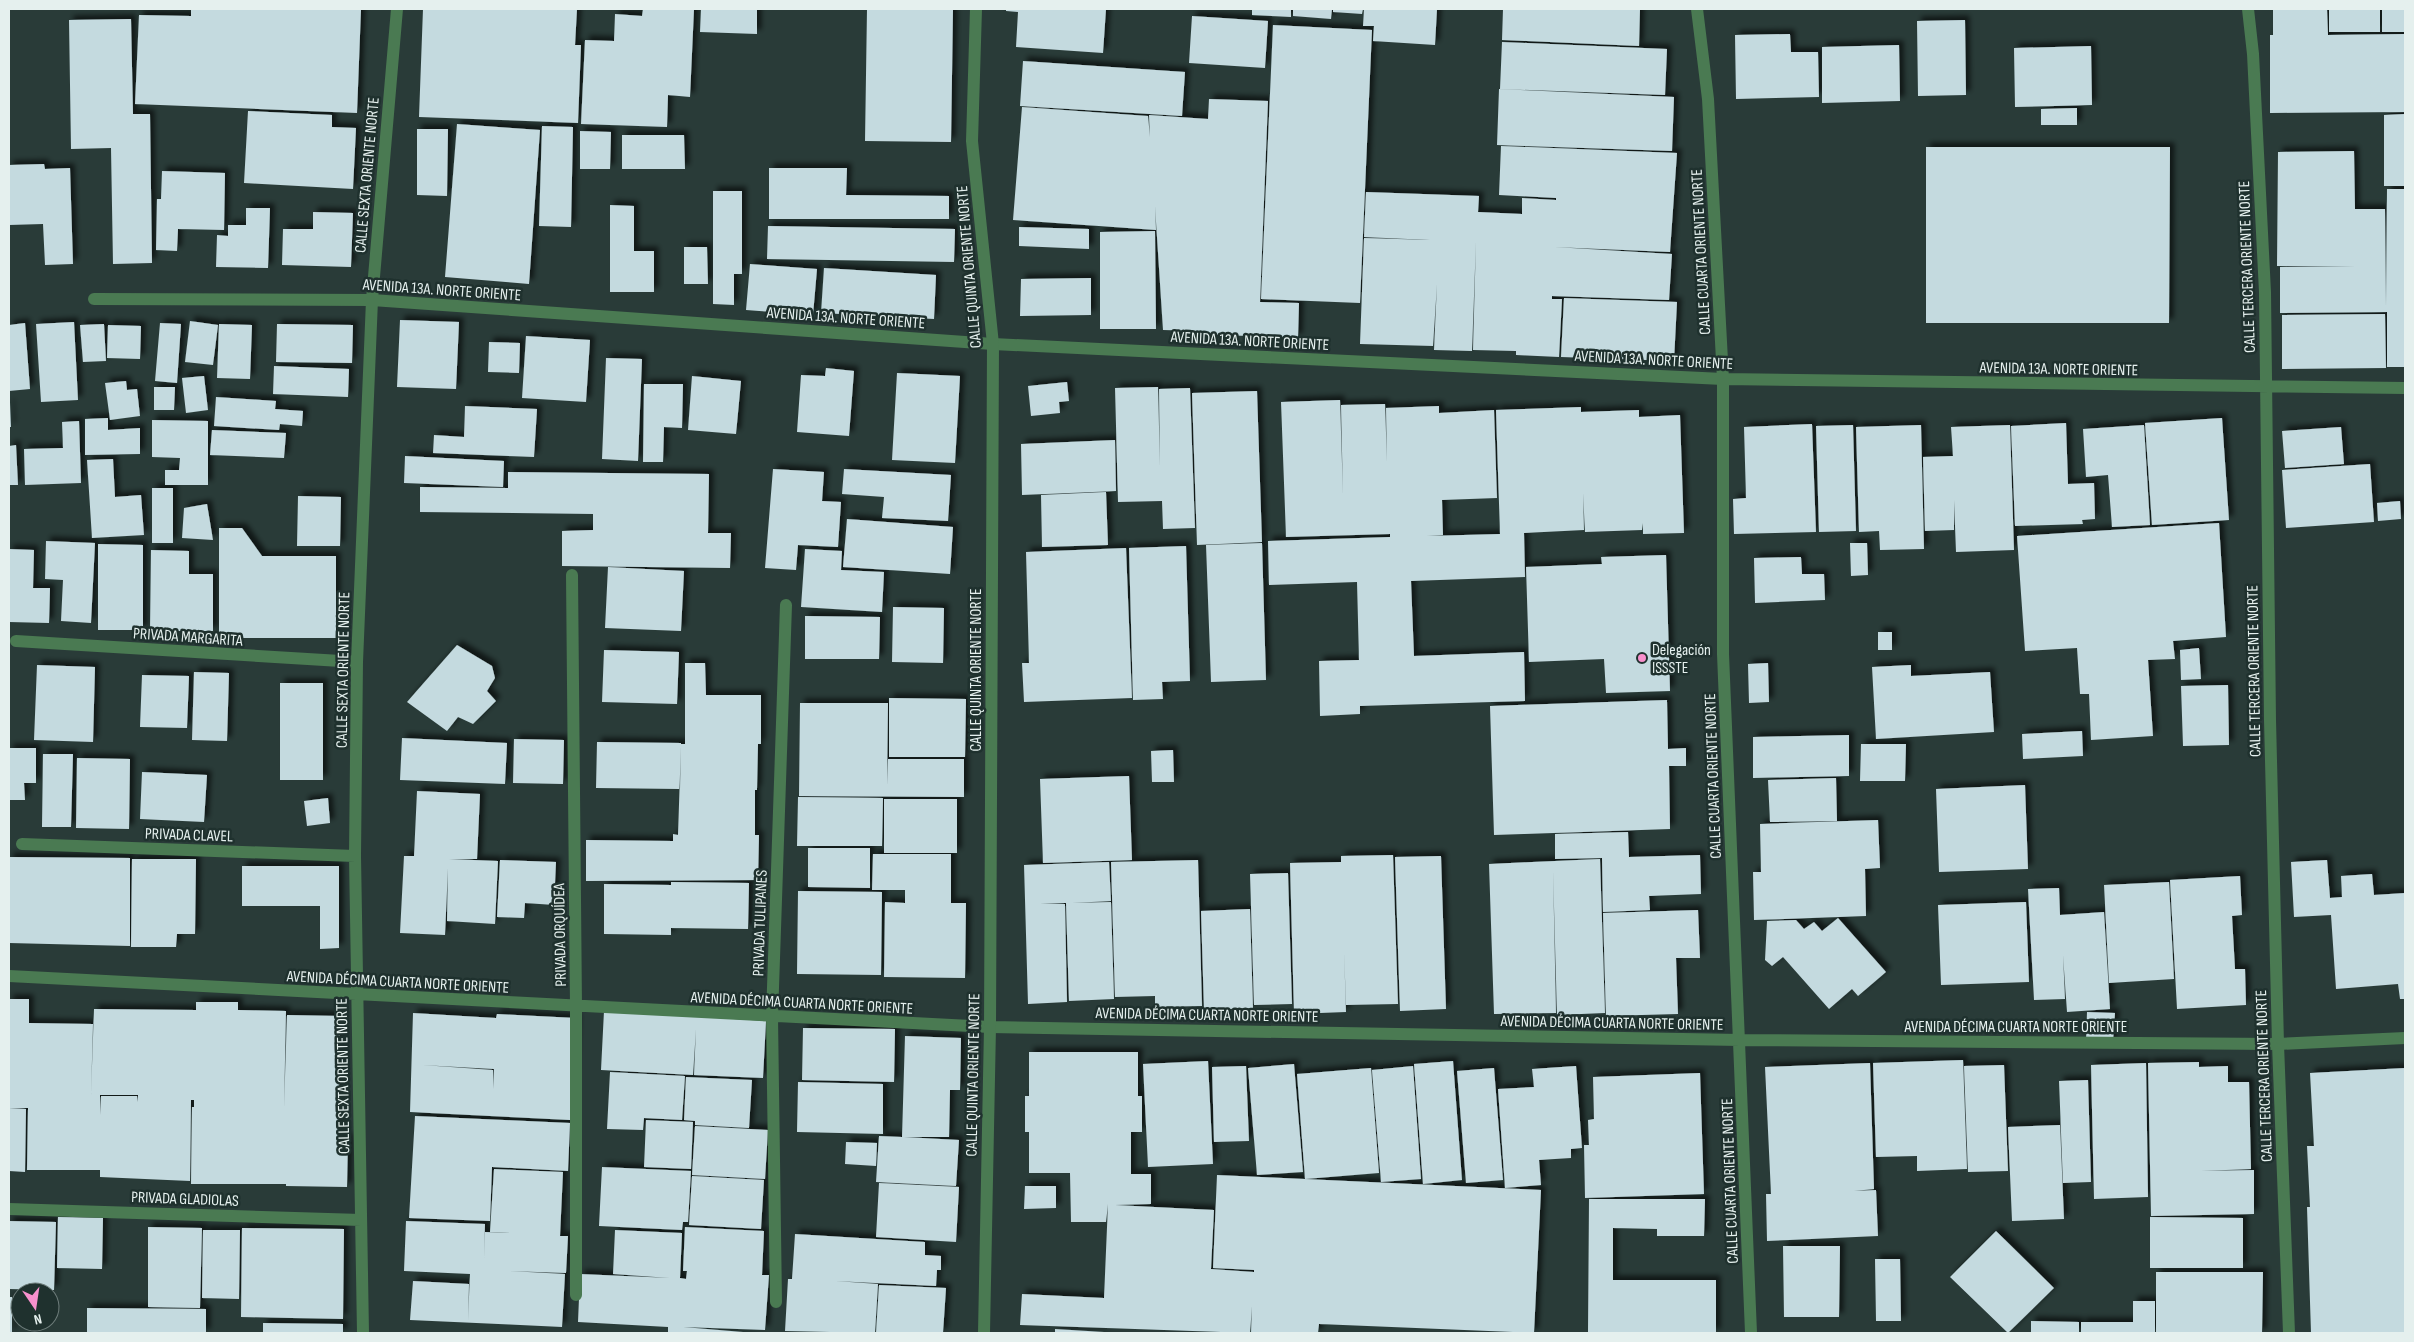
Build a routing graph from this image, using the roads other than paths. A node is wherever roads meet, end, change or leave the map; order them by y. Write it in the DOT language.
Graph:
graph roads {
  1 [pos="396,9"];
  2 [pos="976,9"];
  3 [pos="1697,9"];
  4 [pos="2248,9"];
  5 [pos="94,299"];
  6 [pos="372,300"];
  7 [pos="993,344"];
  8 [pos="1723,379"];
  9 [pos="2267,388"];
  10 [pos="2405,388"];
  11 [pos="572,575"];
  12 [pos="786,606"];
  13 [pos="16,641"];
  14 [pos="357,662"];
  15 [pos="22,844"];
  16 [pos="355,856"];
  17 [pos="9,976"];
  18 [pos="357,996"];
  19 [pos="576,1007"];
  20 [pos="772,1017"];
  21 [pos="990,1027"];
  22 [pos="2405,1038"];
  23 [pos="1740,1040"];
  24 [pos="2278,1044"];
  25 [pos="9,1209"];
  26 [pos="361,1220"];
  27 [pos="576,1295"];
  28 [pos="776,1302"];
  29 [pos="363,1333"];
  30 [pos="984,1333"];
  31 [pos="1751,1333"];
  32 [pos="2289,1333"];
  1 -- 6 [label="street, CALLE SEXTA ORIENTE NORTE"];
  2 -- 7 [label="street, CALLE QUINTA ORIENTE NORTE"];
  3 -- 8 [label="street, CALLE CUARTA ORIENTE NORTE"];
  4 -- 9 [label="street, CALLE TERCERA ORIENTE NORTE"];
  5 -- 6 [label="street, AVENIDA 13A. NORTE ORIENTE"];
  6 -- 7 [label="street, AVENIDA 13A. NORTE ORIENTE"];
  6 -- 14 [label="street, CALLE SEXTA ORIENTE NORTE"];
  7 -- 8 [label="street, AVENIDA 13A. NORTE ORIENTE"];
  7 -- 21 [label="street, CALLE QUINTA ORIENTE NORTE"];
  8 -- 9 [label="street, AVENIDA 13A. NORTE ORIENTE"];
  8 -- 23 [label="street, CALLE CUARTA ORIENTE NORTE"];
  9 -- 10 [label="street, AVENIDA 13A. NORTE ORIENTE"];
  9 -- 24 [label="street, CALLE TERCERA ORIENTE NORTE"];
  11 -- 19 [label="street, PRIVADA ORQUÍDEA"];
  12 -- 20 [label="street, PRIVADA TULIPANES"];
  13 -- 14 [label="street, PRIVADA MARGARITA"];
  14 -- 16 [label="street, CALLE SEXTA ORIENTE NORTE"];
  15 -- 16 [label="street, PRIVADA CLAVEL"];
  16 -- 18 [label="street, CALLE SEXTA ORIENTE NORTE"];
  17 -- 18 [label="street, AVENIDA DÉCIMA CUARTA NORTE ORIENTE"];
  18 -- 19 [label="street, AVENIDA DÉCIMA CUARTA NORTE ORIENTE"];
  18 -- 26 [label="street, CALLE SEXTA ORIENTE NORTE"];
  19 -- 20 [label="street, AVENIDA DÉCIMA CUARTA NORTE ORIENTE"];
  19 -- 27 [label="street, PRIVADA ORQUÍDEA"];
  20 -- 21 [label="street, AVENIDA DÉCIMA CUARTA NORTE ORIENTE"];
  20 -- 28 [label="street, PRIVADA TULIPANES"];
  21 -- 23 [label="street, AVENIDA DÉCIMA CUARTA NORTE ORIENTE"];
  21 -- 30 [label="street, CALLE QUINTA ORIENTE NORTE"];
  22 -- 24 [label="street, AVENIDA DÉCIMA CUARTA NORTE ORIENTE"];
  23 -- 24 [label="street, AVENIDA DÉCIMA CUARTA NORTE ORIENTE"];
  23 -- 31 [label="street, CALLE CUARTA ORIENTE NORTE"];
  24 -- 32 [label="street, CALLE TERCERA ORIENTE NORTE"];
  25 -- 26 [label="street, PRIVADA GLADIOLAS"];
  26 -- 29 [label="street, CALLE SEXTA ORIENTE NORTE"];
}
